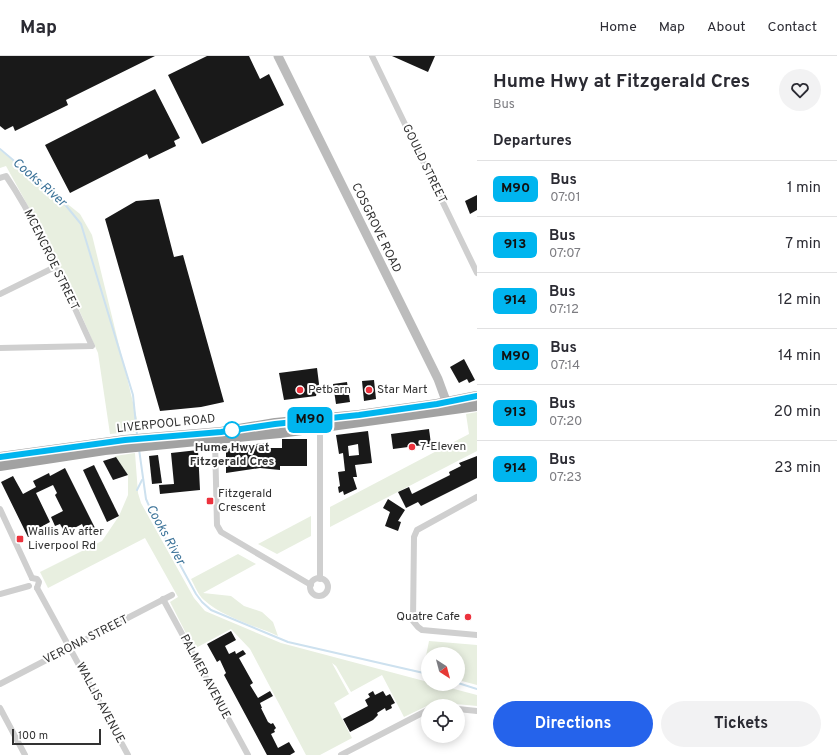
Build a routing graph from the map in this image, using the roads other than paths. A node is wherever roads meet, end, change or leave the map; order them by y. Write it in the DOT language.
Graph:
graph roads {
  1 [pos="278,56"];
  2 [pos="372,56"];
  3 [pos="3,177"];
  4 [pos="55,267"];
  5 [pos="477,273"];
  6 [pos="0,294"];
  7 [pos="0,348"];
  8 [pos="477,396"];
  9 [pos="477,406"];
  10 [pos="448,407"];
  11 [pos="319,423"];
  12 [pos="215,440"];
  13 [pos="152,442"];
  14 [pos="125,444"];
  15 [pos="0,456"];
  16 [pos="0,466"];
  17 [pos="477,497"];
  18 [pos="0,509"];
  19 [pos="32,578"];
  20 [pos="320,579"];
  21 [pos="311,585"];
  22 [pos="29,586"];
  23 [pos="38,588"];
  24 [pos="0,594"];
  25 [pos="172,595"];
  26 [pos="163,599"];
  27 [pos="477,635"];
  28 [pos="70,648"];
  29 [pos="0,684"];
  30 [pos="0,708"];
  31 [pos="465,710"];
  32 [pos="477,711"];
  33 [pos="421,714"];
  34 [pos="25,755"];
  35 [pos="128,755"];
  36 [pos="248,755"];
  37 [pos="341,755"];
  1 -- 10 [label="main road, COSGROVE ROAD"];
  2 -- 5 [label="street, GOULD STREET"];
  3 -- 4 [label="street, MCENCROE STREET"];
  4 -- 6 [label="street"];
  4 -- 7 [label="street, MCENCROE STREET"];
  8 -- 10 [label="highway, LIVERPOOL ROAD"];
  9 -- 10 [label="highway, LIVERPOOL ROAD"];
  10 -- 11 [label="highway, LIVERPOOL ROAD"];
  11 -- 12 [label="highway, LIVERPOOL ROAD"];
  11 -- 13 [label="highway, LIVERPOOL ROAD"];
  11 -- 20 [label="street"];
  12 -- 13 [label="highway, LIVERPOOL ROAD"];
  12 -- 21 [label="street"];
  13 -- 14 [label="highway, LIVERPOOL ROAD"];
  14 -- 15 [label="highway, LIVERPOOL ROAD"];
  14 -- 16 [label="highway, LIVERPOOL ROAD"];
  17 -- 27 [label="street"];
  18 -- 19 [label="street"];
  19 -- 22 [label="street"];
  19 -- 23 [label="street"];
  20 -- 21 [label="street"];
  20 -- 21 [label="street"];
  22 -- 23 [label="street"];
  22 -- 24 [label="street"];
  23 -- 28 [label="street, WALLIS AVENUE"];
  25 -- 26 [label="street, VERONA STREET"];
  26 -- 28 [label="street, VERONA STREET"];
  26 -- 36 [label="street, PALMER AVENUE"];
  28 -- 29 [label="street, VERONA STREET"];
  28 -- 35 [label="street, WALLIS AVENUE"];
  30 -- 34 [label="street"];
  31 -- 32 [label="street"];
  33 -- 37 [label="street"];
}
